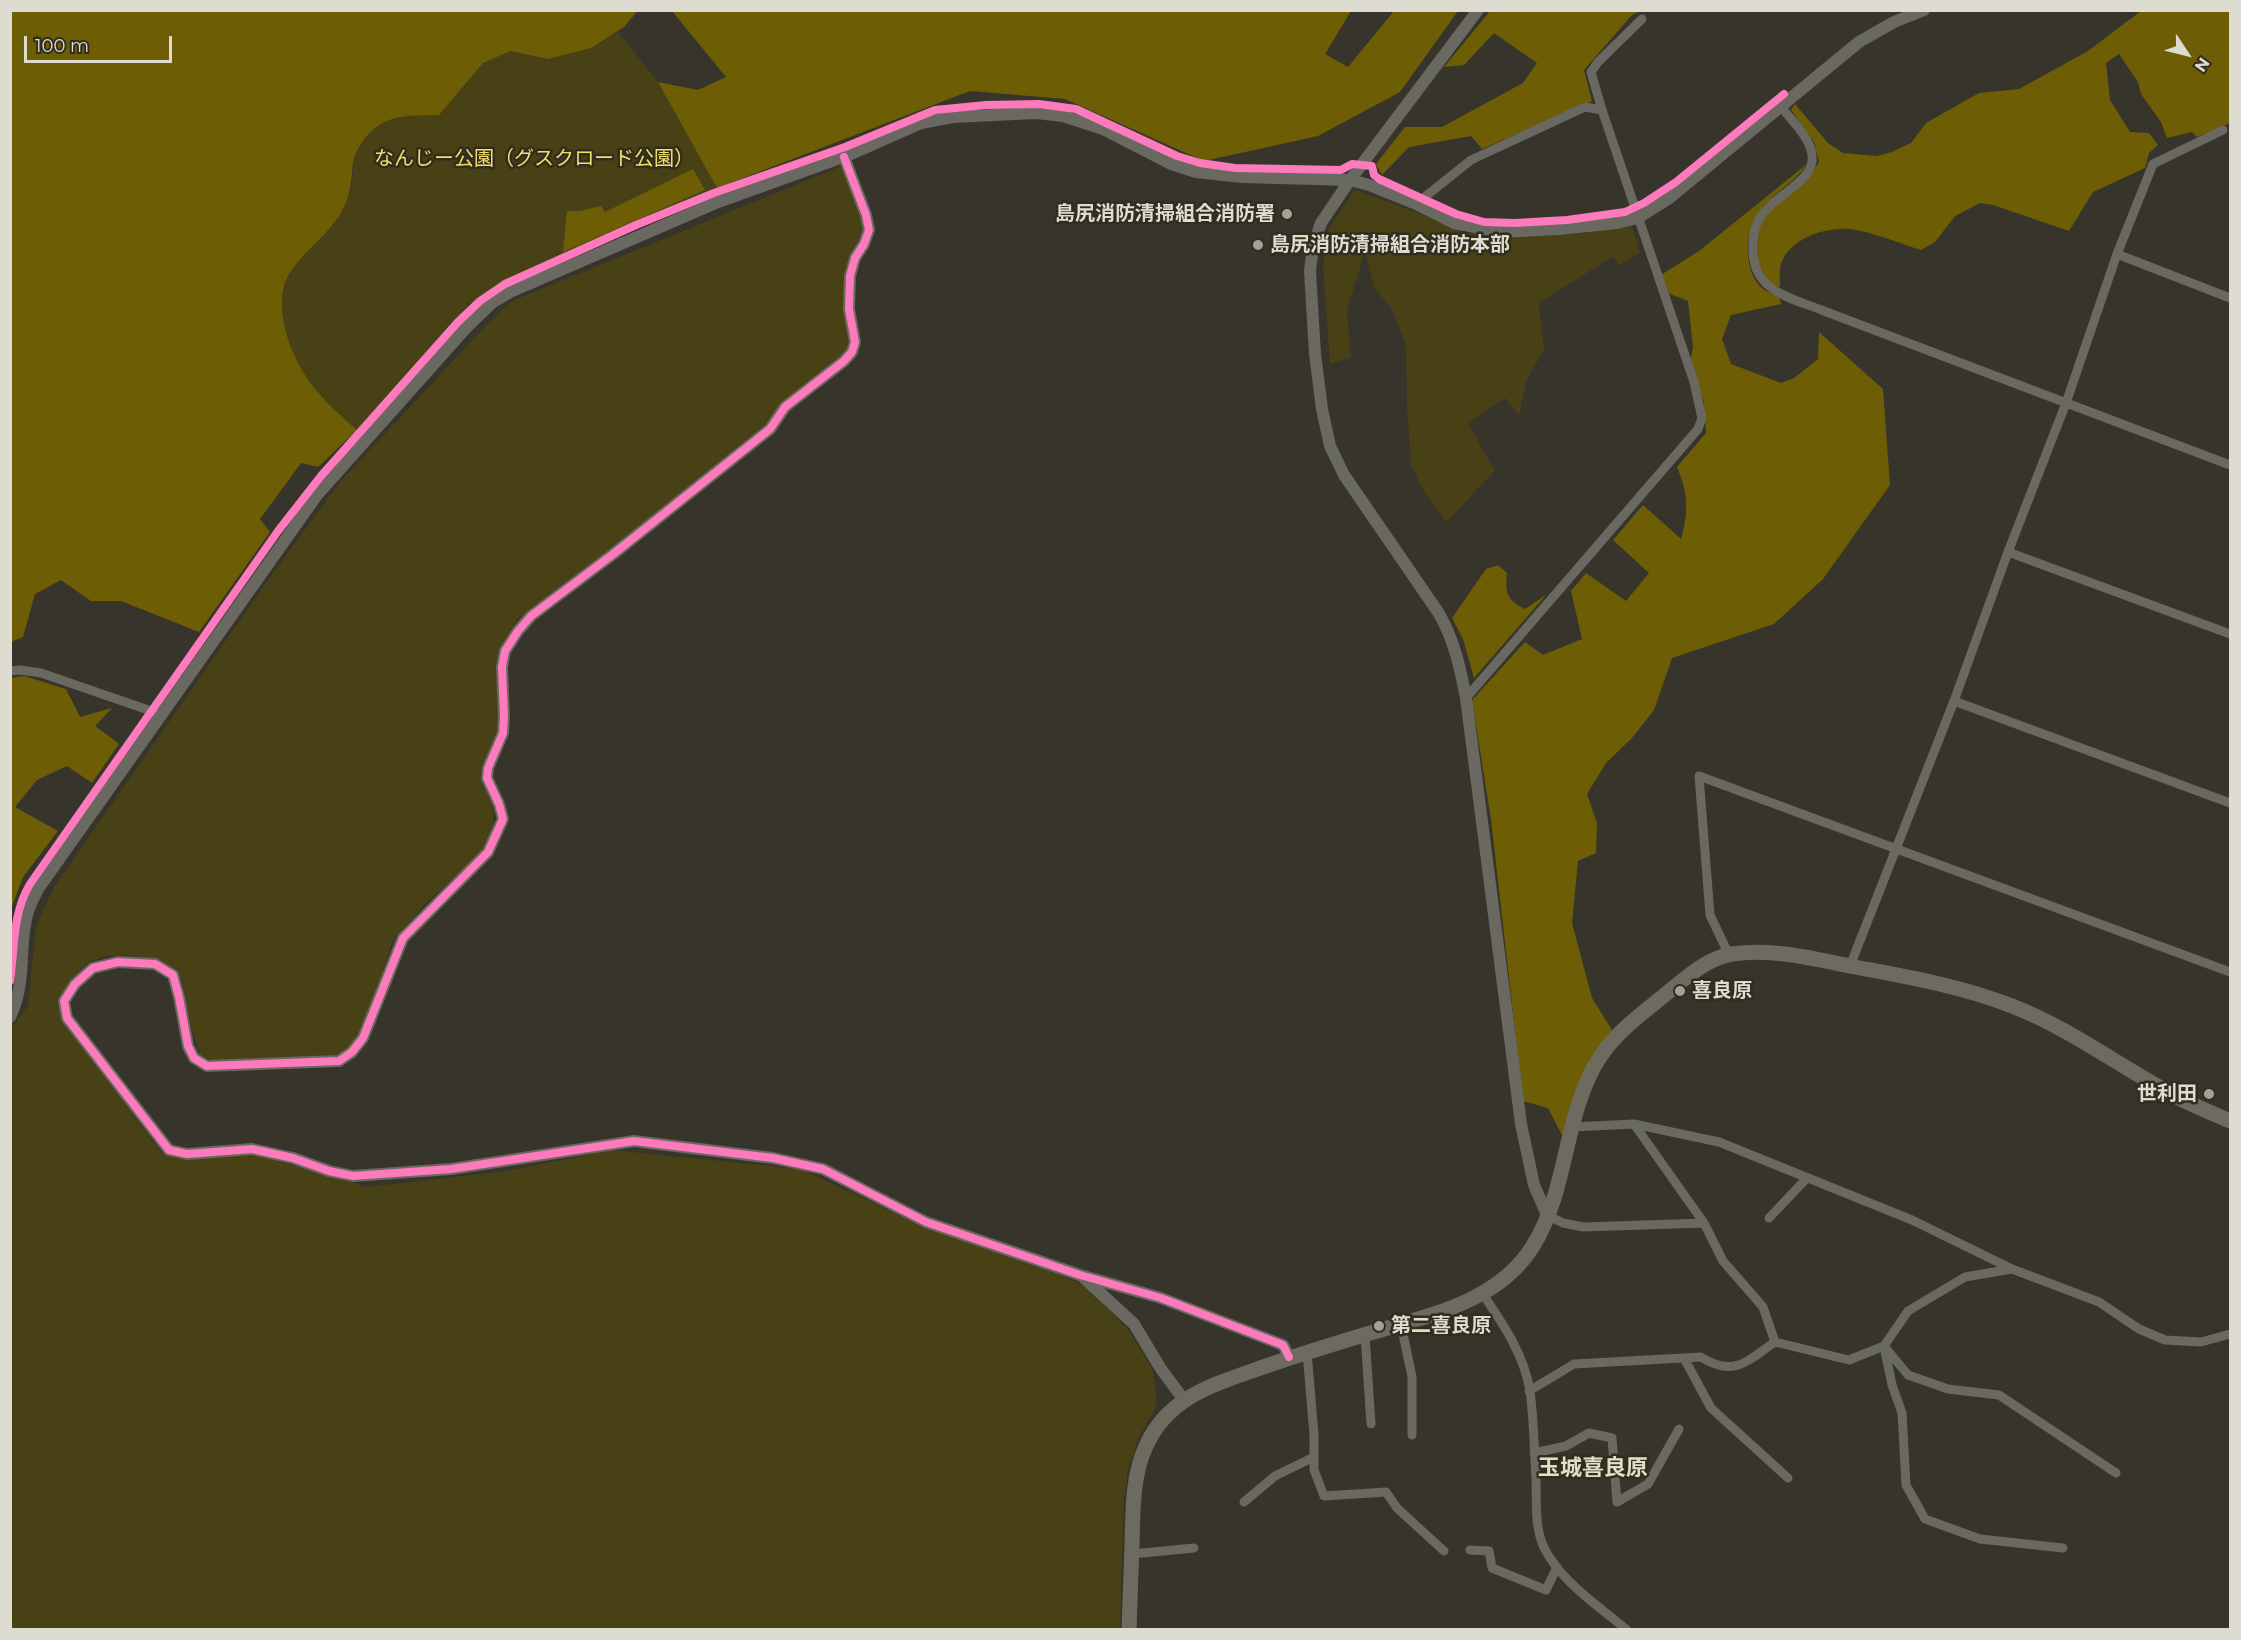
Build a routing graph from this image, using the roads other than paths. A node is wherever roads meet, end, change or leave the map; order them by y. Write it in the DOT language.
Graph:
graph roads {
  1 [pos="1478,10"];
  2 [pos="1924,10"];
  3 [pos="1642,19"];
  4 [pos="1781,107"];
  5 [pos="1602,110"];
  6 [pos="2223,130"];
  7 [pos="844,157"];
  8 [pos="1350,180"];
  9 [pos="1416,204"];
  10 [pos="1638,218"];
  11 [pos="2117,254"];
  12 [pos="2230,298"];
  13 [pos="2067,403"];
  14 [pos="2230,465"];
  15 [pos="2008,552"];
  16 [pos="2230,634"];
  17 [pos="10,671"];
  18 [pos="1466,698"];
  19 [pos="1954,701"];
  20 [pos="160,714"];
  21 [pos="2230,803"];
  22 [pos="1896,848"];
  23 [pos="1729,955"];
  24 [pos="1850,966"];
  25 [pos="2230,972"];
  26 [pos="10,1017"];
  27 [pos="2230,1121"];
  28 [pos="1634,1124"];
  29 [pos="1572,1127"];
  30 [pos="1807,1178"];
  31 [pos="1547,1215"];
  32 [pos="1769,1218"];
  33 [pos="1704,1223"];
  34 [pos="2012,1269"];
  35 [pos="1080,1275"];
  36 [pos="1482,1293"];
  37 [pos="1401,1324"];
  38 [pos="2230,1334"];
  39 [pos="1365,1335"];
  40 [pos="1775,1342"];
  41 [pos="1884,1346"];
  42 [pos="1306,1352"];
  43 [pos="1289,1357"];
  44 [pos="1684,1358"];
  45 [pos="1530,1391"];
  46 [pos="1184,1400"];
  47 [pos="1371,1424"];
  48 [pos="1679,1429"];
  49 [pos="1412,1435"];
  50 [pos="1534,1453"];
  51 [pos="1314,1457"];
  52 [pos="2116,1473"];
  53 [pos="1788,1478"];
  54 [pos="1244,1502"];
  55 [pos="1194,1548"];
  56 [pos="2063,1548"];
  57 [pos="1470,1550"];
  58 [pos="1444,1551"];
  59 [pos="1132,1554"];
  60 [pos="1557,1567"];
  61 [pos="1130,1629"];
  62 [pos="1627,1629"];
  1 -- 8 [label="street"];
  2 -- 4 [label="street"];
  3 -- 5 [label="street"];
  4 -- 10 [label="street"];
  4 -- 13 [label="street"];
  5 -- 9 [label="street"];
  5 -- 10 [label="street"];
  6 -- 11 [label="street"];
  7 -- 8 [label="street"];
  7 -- 20 [label="street"];
  7 -- 35 [label="street"];
  8 -- 9 [label="street"];
  8 -- 18 [label="street"];
  9 -- 10 [label="street"];
  10 -- 18 [label="street"];
  11 -- 12 [label="street"];
  11 -- 13 [label="street"];
  13 -- 14 [label="street"];
  13 -- 15 [label="street"];
  15 -- 16 [label="street"];
  15 -- 19 [label="street"];
  17 -- 20 [label="street"];
  18 -- 31 [label="street"];
  19 -- 21 [label="street"];
  19 -- 22 [label="street"];
  20 -- 26 [label="street"];
  22 -- 23 [label="street"];
  22 -- 24 [label="street"];
  22 -- 25 [label="street"];
  23 -- 24 [label="main road"];
  23 -- 29 [label="main road"];
  24 -- 27 [label="main road"];
  28 -- 29 [label="street"];
  28 -- 30 [label="street"];
  28 -- 33 [label="street"];
  29 -- 31 [label="main road"];
  30 -- 32 [label="street"];
  30 -- 34 [label="street"];
  31 -- 33 [label="street"];
  31 -- 36 [label="main road"];
  33 -- 40 [label="street"];
  34 -- 38 [label="street"];
  34 -- 41 [label="street"];
  35 -- 43 [label="street"];
  35 -- 46 [label="street"];
  36 -- 37 [label="main road"];
  36 -- 45 [label="street"];
  37 -- 39 [label="main road"];
  37 -- 49 [label="street"];
  39 -- 42 [label="main road"];
  39 -- 47 [label="street"];
  40 -- 41 [label="street"];
  40 -- 44 [label="street"];
  41 -- 52 [label="street"];
  41 -- 56 [label="street"];
  42 -- 43 [label="main road"];
  42 -- 51 [label="street"];
  43 -- 46 [label="main road"];
  44 -- 45 [label="street"];
  44 -- 53 [label="street"];
  45 -- 50 [label="street"];
  46 -- 59 [label="main road"];
  48 -- 50 [label="street"];
  50 -- 60 [label="street"];
  51 -- 54 [label="street"];
  51 -- 58 [label="street"];
  55 -- 59 [label="street"];
  57 -- 60 [label="street"];
  59 -- 61 [label="main road"];
  60 -- 62 [label="street"];
}
